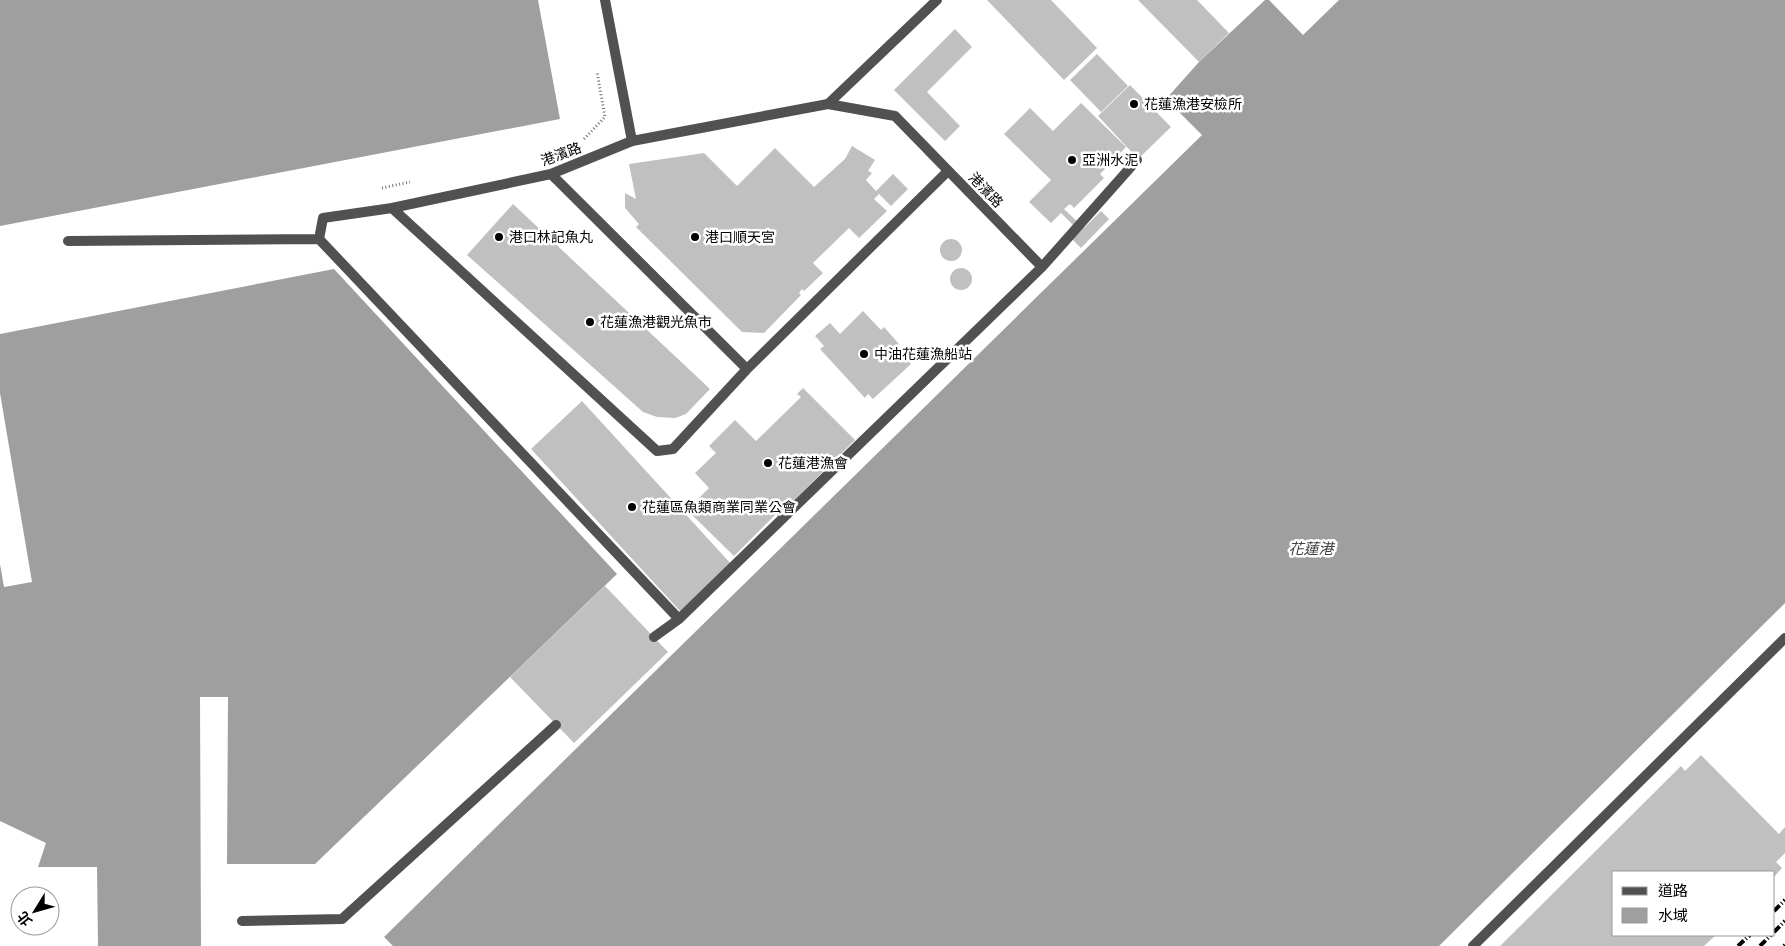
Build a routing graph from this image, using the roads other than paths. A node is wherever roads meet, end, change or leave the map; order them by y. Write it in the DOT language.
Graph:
graph roads {
  1 [pos="605,0"];
  2 [pos="937,0"];
  3 [pos="828,104"];
  4 [pos="632,141"];
  5 [pos="1137,160"];
  6 [pos="948,171"];
  7 [pos="551,174"];
  8 [pos="392,208"];
  9 [pos="319,239"];
  10 [pos="68,242"];
  11 [pos="1042,267"];
  12 [pos="747,369"];
  13 [pos="679,619"];
  14 [pos="654,637"];
  15 [pos="1785,638"];
  16 [pos="556,725"];
  17 [pos="242,921"];
  18 [pos="1473,946"];
  1 -- 4 [label="street"];
  2 -- 3 [label="street"];
  3 -- 4 [label="street, 港濱路"];
  3 -- 6 [label="street, 港濱路"];
  4 -- 7 [label="street, 港濱路"];
  5 -- 11 [label="street"];
  6 -- 11 [label="street, 港濱路"];
  6 -- 12 [label="street"];
  7 -- 8 [label="street, 港濱路"];
  7 -- 12 [label="street"];
  8 -- 9 [label="street, 港濱路"];
  8 -- 12 [label="street"];
  9 -- 10 [label="street"];
  9 -- 13 [label="street"];
  11 -- 13 [label="street"];
  13 -- 14 [label="street"];
  15 -- 18 [label="street"];
  16 -- 17 [label="street"];
}
